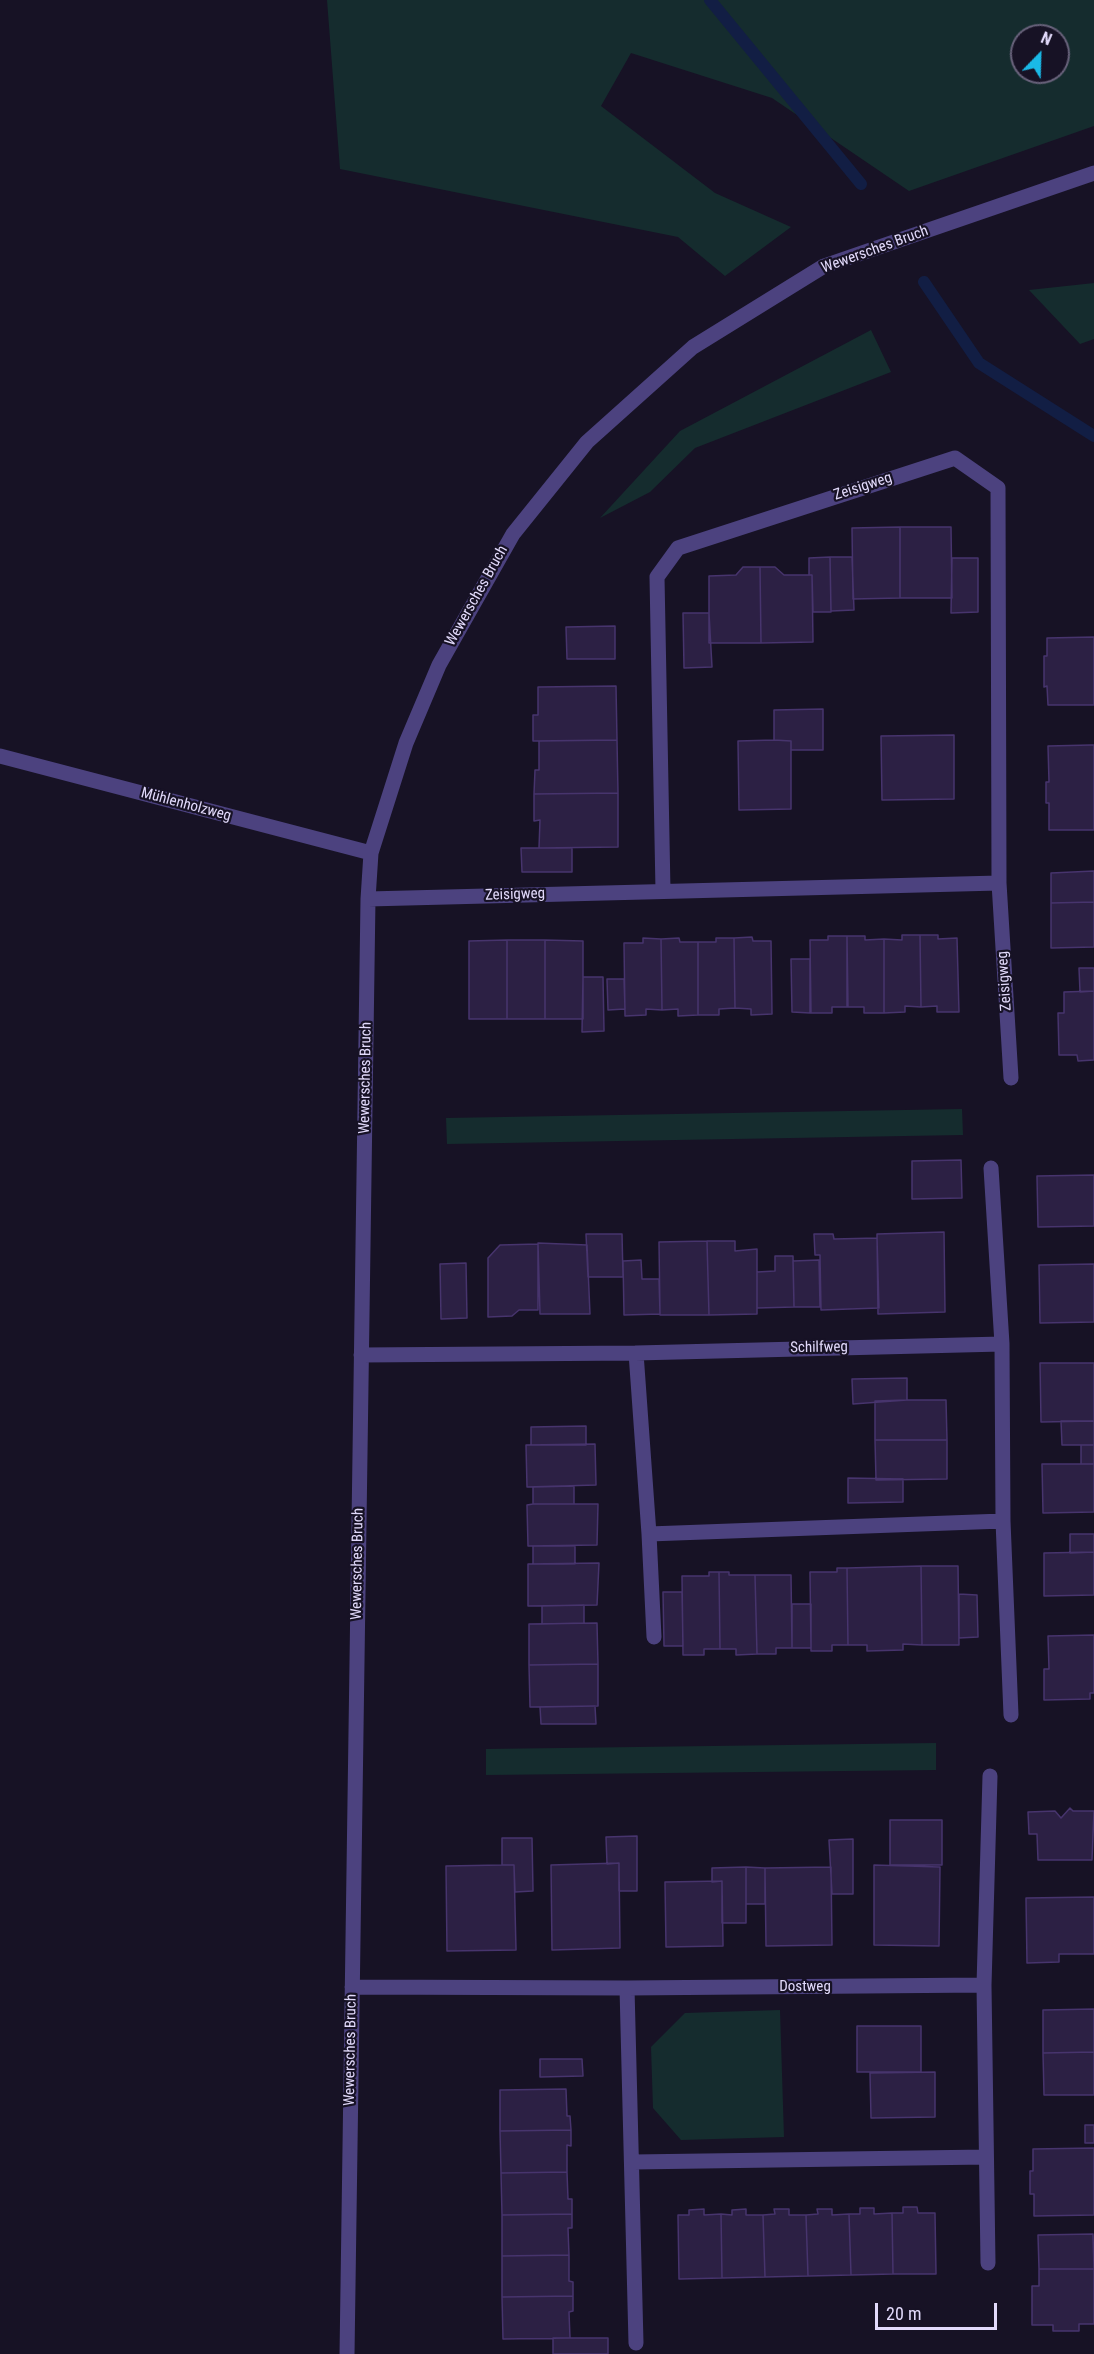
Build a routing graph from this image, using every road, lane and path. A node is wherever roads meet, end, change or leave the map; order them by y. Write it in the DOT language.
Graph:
graph roads {
  1 [pos="1094,173"];
  2 [pos="0,756"];
  3 [pos="371,853"];
  4 [pos="999,884"];
  5 [pos="663,891"];
  6 [pos="368,899"];
  7 [pos="1011,1078"];
  8 [pos="991,1168"];
  9 [pos="1002,1344"];
  10 [pos="636,1353"];
  11 [pos="361,1355"];
  12 [pos="1003,1521"];
  13 [pos="649,1534"];
  14 [pos="654,1637"];
  15 [pos="1011,1715"];
  16 [pos="990,1776"];
  17 [pos="984,1985"];
  18 [pos="352,1987"];
  19 [pos="627,1988"];
  20 [pos="986,2157"];
  21 [pos="633,2162"];
  22 [pos="988,2263"];
  23 [pos="636,2343"];
  24 [pos="347,2354"];
  1 -- 3 [label="street, Wewersches Bruch"];
  2 -- 3 [label="street, Mühlenholzweg"];
  3 -- 6 [label="street, Wewersches Bruch"];
  4 -- 5 [label="street, Zeisigweg"];
  4 -- 5 [label="street, Zeisigweg"];
  4 -- 7 [label="street, Zeisigweg"];
  5 -- 6 [label="street, Zeisigweg"];
  6 -- 11 [label="street, Wewersches Bruch"];
  8 -- 9 [label="street"];
  9 -- 10 [label="street, Schilfweg"];
  9 -- 12 [label="street"];
  10 -- 11 [label="street, Schilfweg"];
  10 -- 13 [label="street"];
  11 -- 18 [label="street, Wewersches Bruch"];
  12 -- 13 [label="street"];
  12 -- 15 [label="street"];
  13 -- 14 [label="street"];
  16 -- 17 [label="street"];
  17 -- 19 [label="street, Dostweg"];
  17 -- 20 [label="street"];
  18 -- 19 [label="street, Dostweg"];
  18 -- 24 [label="street, Wewersches Bruch"];
  19 -- 21 [label="street"];
  20 -- 21 [label="street"];
  20 -- 22 [label="street"];
  21 -- 23 [label="street"];
}
